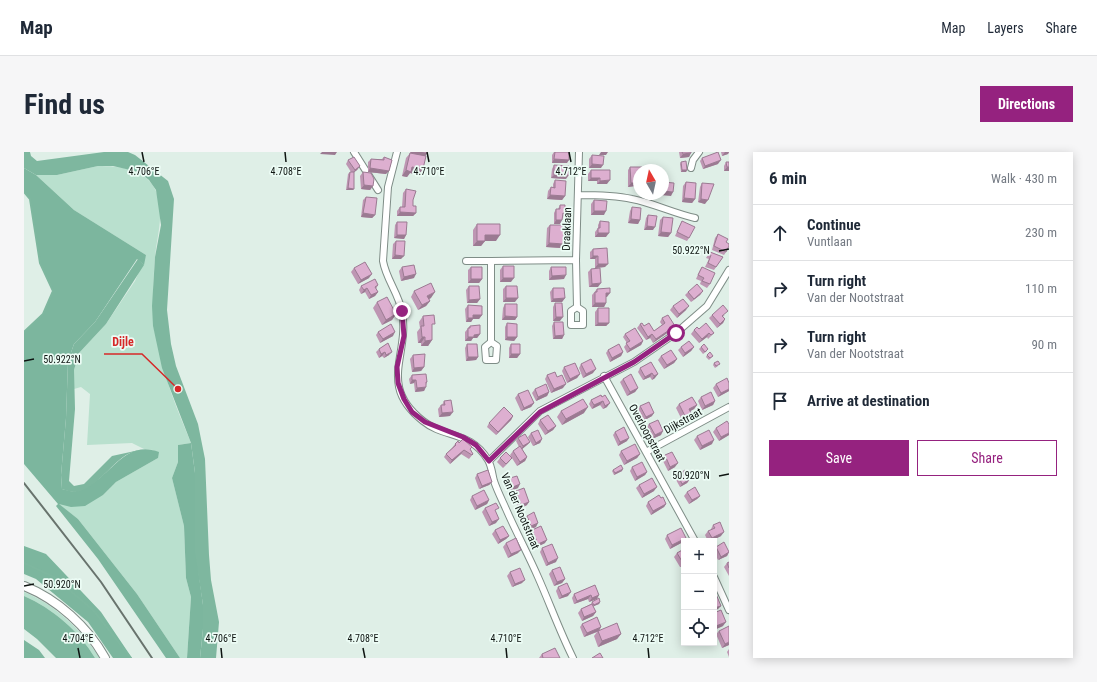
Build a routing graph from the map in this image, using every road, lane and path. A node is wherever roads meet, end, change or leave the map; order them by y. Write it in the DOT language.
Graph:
graph roads {
  1 [pos="354,152"];
  2 [pos="397,152"];
  3 [pos="579,152"];
  4 [pos="697,153"];
  5 [pos="691,168"];
  6 [pos="378,190"];
  7 [pos="578,195"];
  8 [pos="695,218"];
  9 [pos="576,260"];
  10 [pos="466,261"];
  11 [pos="490,261"];
  12 [pos="729,270"];
  13 [pos="577,307"];
  14 [pos="491,342"];
  15 [pos="604,376"];
  16 [pos="729,406"];
  17 [pos="646,452"];
  18 [pos="489,461"];
  19 [pos="693,538"];
  20 [pos="717,583"];
  21 [pos="24,586"];
  22 [pos="729,610"];
  23 [pos="105,658"];
  24 [pos="573,658"];
  1 -- 6 [label="street"];
  2 -- 18 [label="street, Van der Nootstraat"];
  3 -- 7 [label="street, Draaklaan"];
  4 -- 5 [label="street"];
  7 -- 8 [label="street"];
  7 -- 9 [label="street, Draaklaan"];
  9 -- 11 [label="street"];
  9 -- 13 [label="street, Draaklaan"];
  10 -- 11 [label="street"];
  11 -- 14 [label="street"];
  12 -- 15 [label="street"];
  15 -- 17 [label="street, Overloopstraat"];
  15 -- 18 [label="street"];
  16 -- 17 [label="street, Dijkstraat"];
  17 -- 19 [label="street, Overloopstraat"];
  18 -- 24 [label="street, Van der Nootstraat"];
  20 -- 22 [label="street"];
  21 -- 23 [label="street"];
}
